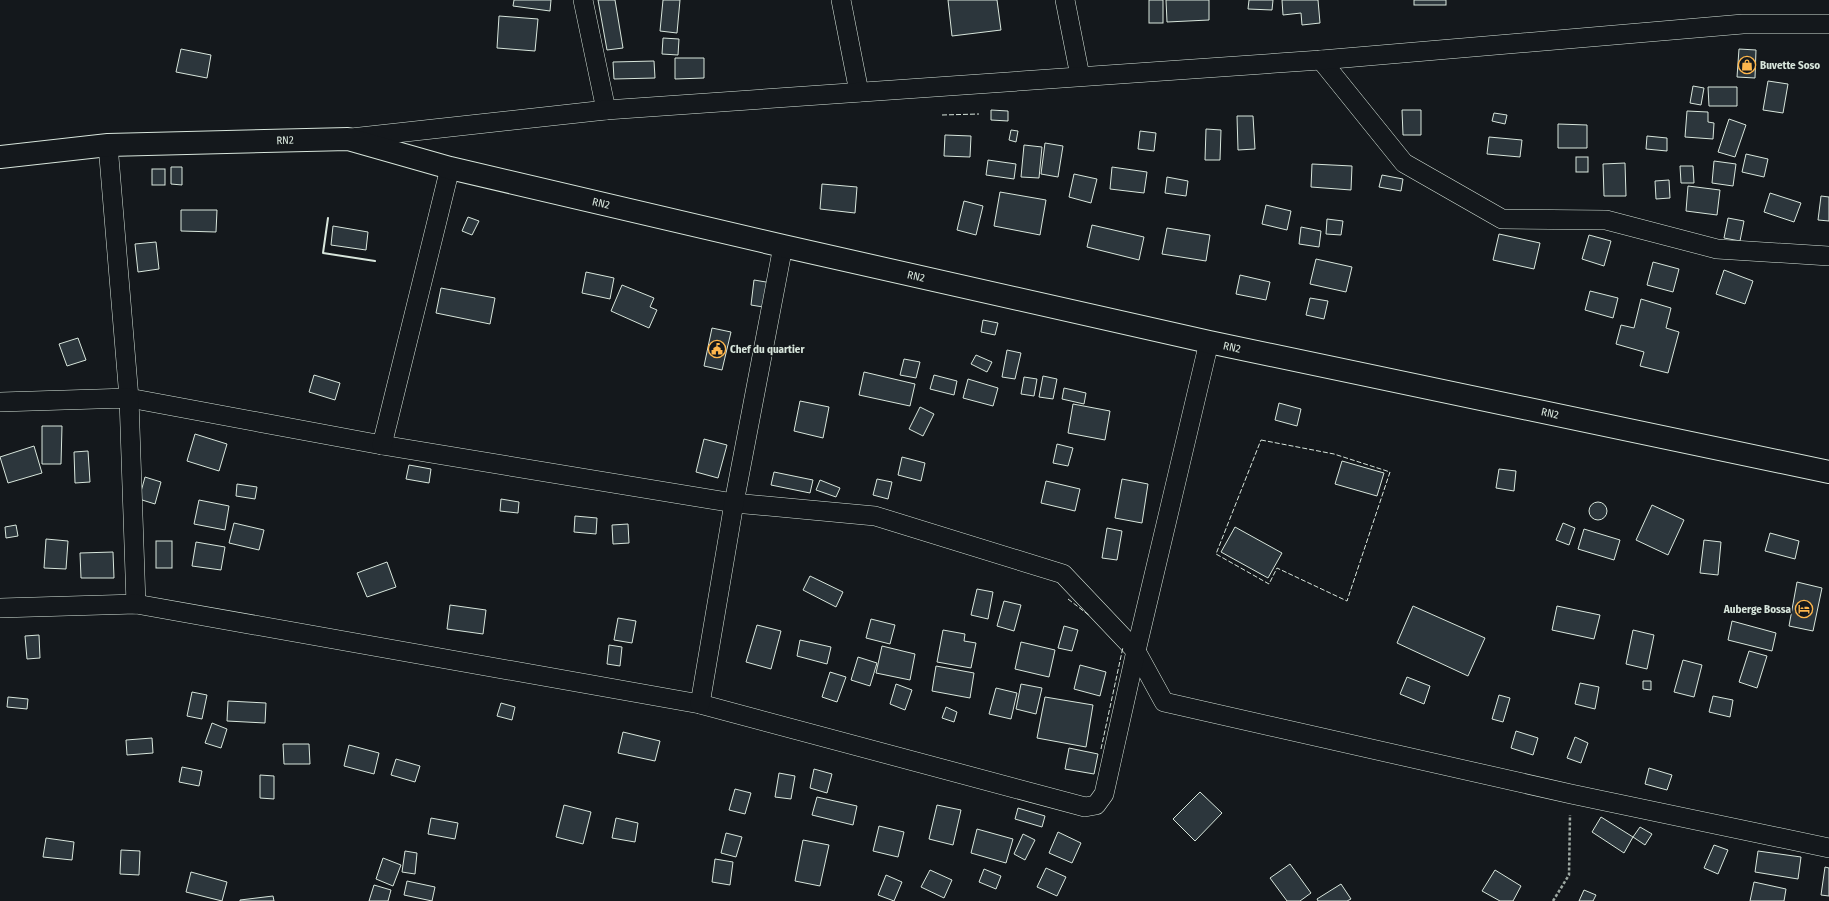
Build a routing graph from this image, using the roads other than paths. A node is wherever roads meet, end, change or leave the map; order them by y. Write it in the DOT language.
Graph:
graph roads {
  1 [pos="583,0"];
  2 [pos="841,0"];
  3 [pos="1065,0"];
  4 [pos="1829,24"];
  5 [pos="1321,60"];
  6 [pos="1080,76"];
  7 [pos="859,92"];
  8 [pos="606,110"];
  9 [pos="348,138"];
  10 [pos="108,145"];
  11 [pos="0,157"];
  12 [pos="450,168"];
  13 [pos="783,246"];
  14 [pos="1829,256"];
  15 [pos="1209,342"];
  16 [pos="129,398"];
  17 [pos="0,402"];
  18 [pos="382,445"];
  19 [pos="1829,472"];
  20 [pos="734,503"];
  21 [pos="136,604"];
  22 [pos="0,608"];
  23 [pos="1136,651"];
  24 [pos="700,704"];
  25 [pos="1829,848"];
  1 -- 8 [label="street"];
  2 -- 7 [label="street"];
  3 -- 6 [label="street"];
  4 -- 5 [label="street"];
  5 -- 6 [label="street"];
  5 -- 14 [label="street"];
  6 -- 7 [label="street"];
  7 -- 8 [label="street"];
  8 -- 9 [label="street"];
  9 -- 10 [label="main road, RN2"];
  9 -- 12 [label="main road, RN2"];
  10 -- 11 [label="main road, RN2"];
  10 -- 16 [label="street"];
  12 -- 13 [label="main road, RN2"];
  12 -- 18 [label="street"];
  13 -- 15 [label="main road, RN2"];
  13 -- 20 [label="street"];
  15 -- 19 [label="main road, RN2"];
  15 -- 23 [label="street"];
  16 -- 17 [label="street"];
  16 -- 18 [label="street"];
  16 -- 21 [label="street"];
  18 -- 20 [label="street"];
  20 -- 23 [label="street"];
  20 -- 24 [label="street"];
  21 -- 22 [label="street"];
  21 -- 24 [label="street"];
  23 -- 24 [label="street"];
  23 -- 25 [label="street"];
}
